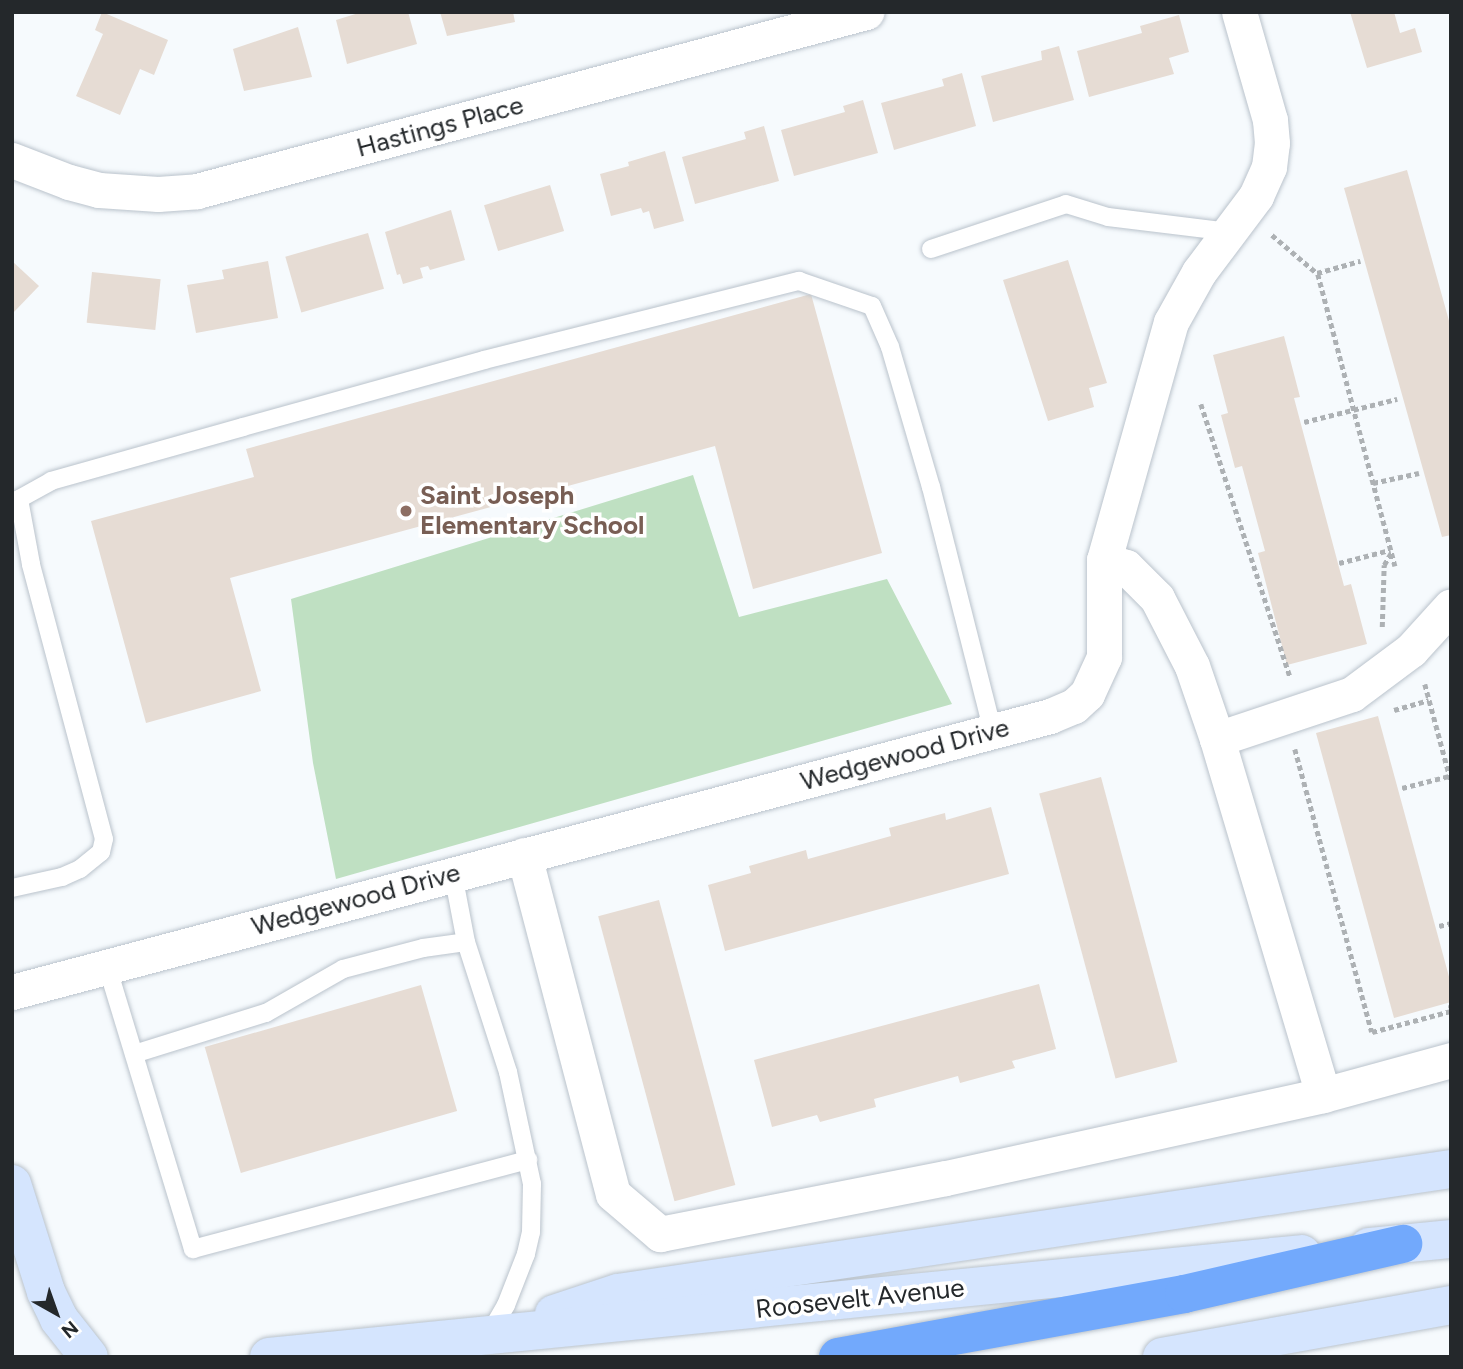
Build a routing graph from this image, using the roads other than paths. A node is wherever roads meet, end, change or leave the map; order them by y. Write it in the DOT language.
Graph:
graph roads {
  1 [pos="866,12"];
  2 [pos="1239,12"];
  3 [pos="12,160"];
  4 [pos="1238,222"];
  5 [pos="931,249"];
  6 [pos="1104,560"];
  7 [pos="1451,606"];
  8 [pos="993,732"];
  9 [pos="1217,739"];
  10 [pos="524,855"];
  11 [pos="453,874"];
  12 [pos="12,888"];
  13 [pos="466,942"];
  14 [pos="107,966"];
  15 [pos="12,992"];
  16 [pos="134,1054"];
  17 [pos="1451,1060"];
  18 [pos="1323,1095"];
  19 [pos="528,1160"];
  20 [pos="1451,1169"];
  21 [pos="12,1184"];
  22 [pos="1451,1239"];
  23 [pos="1403,1244"];
  24 [pos="1451,1305"];
  25 [pos="488,1335"];
  26 [pos="89,1357"];
  27 [pos="269,1357"];
  28 [pos="838,1357"];
  29 [pos="1162,1357"];
  1 -- 3 [label="street, Hastings Place"];
  2 -- 4 [label="street, Wedgewood Drive"];
  4 -- 5 [label="lane"];
  4 -- 6 [label="street, Wedgewood Drive"];
  6 -- 8 [label="street, Wedgewood Drive"];
  6 -- 9 [label="street"];
  7 -- 9 [label="street"];
  8 -- 10 [label="street, Wedgewood Drive"];
  8 -- 12 [label="lane"];
  9 -- 18 [label="street"];
  10 -- 11 [label="street, Wedgewood Drive"];
  10 -- 18 [label="street"];
  11 -- 13 [label="lane"];
  11 -- 14 [label="street, Wedgewood Drive"];
  13 -- 16 [label="lane"];
  13 -- 19 [label="lane"];
  14 -- 15 [label="street, Wedgewood Drive"];
  14 -- 16 [label="lane"];
  16 -- 19 [label="lane"];
  17 -- 18 [label="street"];
  19 -- 25 [label="lane"];
  20 -- 25 [label="main road"];
  21 -- 26 [label="main road"];
  22 -- 23 [label="main road, Roosevelt Avenue"];
  23 -- 25 [label="main road, Roosevelt Avenue"];
  23 -- 28 [label="highway"];
  24 -- 29 [label="main road"];
  25 -- 27 [label="main road, Roosevelt Avenue"];
}
